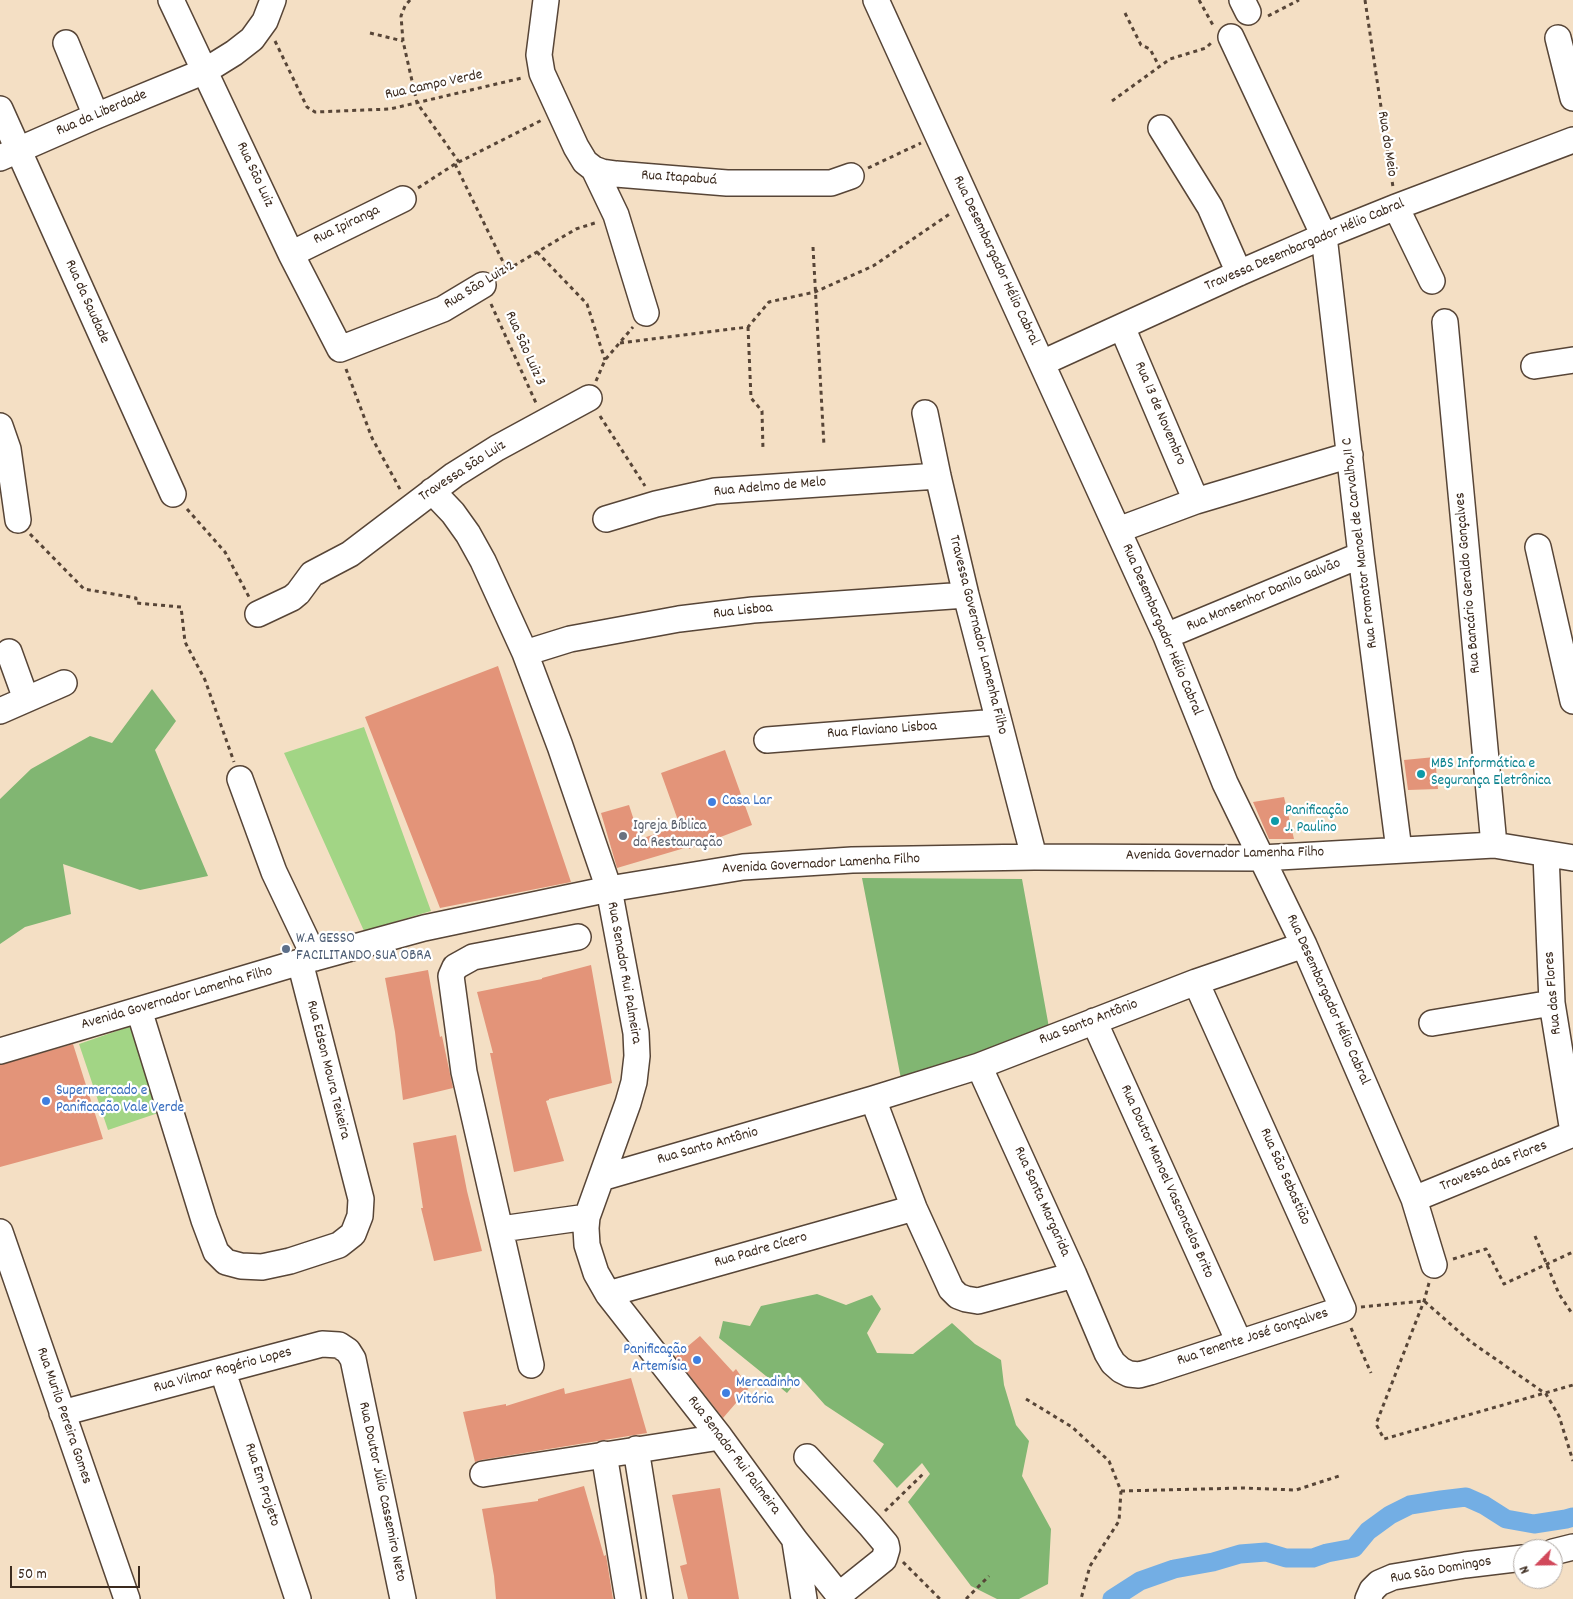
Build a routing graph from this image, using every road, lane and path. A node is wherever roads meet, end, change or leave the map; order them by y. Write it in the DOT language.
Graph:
graph roads {
  1 [pos="171,0"];
  2 [pos="410,0"];
  3 [pos="546,0"];
  4 [pos="876,0"];
  5 [pos="1199,0"];
  6 [pos="1365,0"];
  7 [pos="269,10"];
  8 [pos="1125,13"];
  9 [pos="370,33"];
  10 [pos="1220,36"];
  11 [pos="1558,38"];
  12 [pos="403,41"];
  13 [pos="66,43"];
  14 [pos="1159,66"];
  15 [pos="205,71"];
  16 [pos="542,73"];
  17 [pos="1573,98"];
  18 [pos="1112,101"];
  19 [pos="417,103"];
  20 [pos="0,109"];
  21 [pos="560,111"];
  22 [pos="96,116"];
  23 [pos="1161,128"];
  24 [pos="938,134"];
  25 [pos="1573,140"];
  26 [pos="9,154"];
  27 [pos="457,163"];
  28 [pos="594,168"];
  29 [pos="852,176"];
  30 [pos="403,199"];
  31 [pos="1396,207"];
  32 [pos="953,212"];
  33 [pos="616,215"];
  34 [pos="1324,236"];
  35 [pos="813,247"];
  36 [pos="537,252"];
  37 [pos="291,254"];
  38 [pos="507,270"];
  39 [pos="1239,273"];
  40 [pos="1432,281"];
  41 [pos="483,285"];
  42 [pos="814,292"];
  43 [pos="646,313"];
  44 [pos="1445,322"];
  45 [pos="748,327"];
  46 [pos="1122,327"];
  47 [pos="620,343"];
  48 [pos="340,349"];
  49 [pos="605,360"];
  50 [pos="1573,360"];
  51 [pos="1042,363"];
  52 [pos="1534,366"];
  53 [pos="590,398"];
  54 [pos="925,413"];
  55 [pos="545,422"];
  56 [pos="0,426"];
  57 [pos="824,446"];
  58 [pos="763,450"];
  59 [pos="1350,455"];
  60 [pos="938,476"];
  61 [pos="432,491"];
  62 [pos="173,494"];
  63 [pos="1196,501"];
  64 [pos="656,504"];
  65 [pos="410,508"];
  66 [pos="606,519"];
  67 [pos="18,520"];
  68 [pos="1118,530"];
  69 [pos="1538,547"];
  70 [pos="1361,555"];
  71 [pos="966,595"];
  72 [pos="258,614"];
  73 [pos="1166,636"];
  74 [pos="9,652"];
  75 [pos="525,653"];
  76 [pos="64,683"];
  77 [pos="26,699"];
  78 [pos="1573,701"];
  79 [pos="0,711"];
  80 [pos="998,722"];
  81 [pos="767,740"];
  82 [pos="240,779"];
  83 [pos="1494,845"];
  84 [pos="1399,850"];
  85 [pos="1546,854"];
  86 [pos="1034,857"];
  87 [pos="1261,858"];
  88 [pos="1573,858"];
  89 [pos="609,889"];
  90 [pos="578,937"];
  91 [pos="1304,945"];
  92 [pos="308,960"];
  93 [pos="1196,982"];
  94 [pos="1552,1003"];
  95 [pos="139,1010"];
  96 [pos="1094,1021"];
  97 [pos="1432,1023"];
  98 [pos="0,1051"];
  99 [pos="979,1066"];
  100 [pos="873,1099"];
  101 [pos="1573,1133"];
  102 [pos="601,1178"];
  103 [pos="1414,1199"];
  104 [pos="914,1208"];
  105 [pos="579,1218"];
  106 [pos="501,1229"];
  107 [pos="0,1232"];
  108 [pos="1535,1236"];
  109 [pos="1573,1252"];
  110 [pos="1547,1264"];
  111 [pos="1434,1265"];
  112 [pos="6,1268"];
  113 [pos="1074,1275"];
  114 [pos="608,1294"];
  115 [pos="1424,1301"];
  116 [pos="1343,1309"];
  117 [pos="1573,1315"];
  118 [pos="1101,1340"];
  119 [pos="1239,1342"];
  120 [pos="531,1365"];
  121 [pos="223,1372"];
  122 [pos="1371,1373"];
  123 [pos="1573,1385"];
  124 [pos="359,1386"];
  125 [pos="1546,1394"];
  126 [pos="1026,1399"];
  127 [pos="62,1413"];
  128 [pos="720,1437"];
  129 [pos="636,1449"];
  130 [pos="604,1454"];
  131 [pos="807,1457"];
  132 [pos="1573,1461"];
  133 [pos="483,1474"];
  134 [pos="923,1474"];
  135 [pos="1342,1475"];
  136 [pos="1121,1491"];
  137 [pos="870,1525"];
  138 [pos="795,1540"];
  139 [pos="886,1544"];
  140 [pos="1513,1559"];
  141 [pos="989,1576"];
  142 [pos="840,1597"];
  143 [pos="127,1599"];
  144 [pos="298,1599"];
  145 [pos="403,1599"];
  146 [pos="628,1599"];
  147 [pos="660,1599"];
  148 [pos="804,1599"];
  149 [pos="940,1599"];
  150 [pos="966,1599"];
  151 [pos="1081,1599"];
  152 [pos="1368,1599"];
  1 -- 15 [label="street, Rua São Luiz"];
  2 -- 12 [label="path"];
  3 -- 16 [label="street"];
  4 -- 24 [label="street, Rua Desembargador Hélio Cabral"];
  5 -- 10 [label="path"];
  6 -- 31 [label="path, Rua do Meio"];
  7 -- 15 [label="street, Rua da Liberdade"];
  7 -- 19 [label="path, Rua Campo Verde"];
  8 -- 14 [label="path"];
  9 -- 12 [label="path"];
  10 -- 14 [label="path"];
  10 -- 34 [label="street, Rua Promotor Manoel de Carvalho,11 C"];
  11 -- 17 [label="street"];
  12 -- 19 [label="path"];
  13 -- 22 [label="street"];
  14 -- 18 [label="path"];
  15 -- 22 [label="street, Rua da Liberdade"];
  15 -- 37 [label="street, Rua São Luiz"];
  16 -- 19 [label="path, Rua Campo Verde"];
  16 -- 21 [label="street"];
  19 -- 27 [label="path"];
  20 -- 26 [label="street, Rua da Saudade"];
  21 -- 27 [label="path"];
  21 -- 28 [label="street"];
  22 -- 26 [label="street, Rua da Liberdade"];
  23 -- 39 [label="street"];
  24 -- 29 [label="path"];
  24 -- 51 [label="street, Rua Desembargador Hélio Cabral"];
  25 -- 31 [label="street, Travessa Desembargador Hélio Cabral"];
  26 -- 62 [label="street, Rua da Saudade"];
  27 -- 30 [label="path"];
  27 -- 38 [label="path"];
  28 -- 29 [label="street, Rua Itapabuá"];
  28 -- 33 [label="street"];
  30 -- 37 [label="street, Rua Ipiranga"];
  31 -- 34 [label="street, Travessa Desembargador Hélio Cabral"];
  31 -- 40 [label="street"];
  32 -- 42 [label="path"];
  33 -- 36 [label="path, Rua São Luiz 2"];
  33 -- 43 [label="street"];
  34 -- 39 [label="street, Travessa Desembargador Hélio Cabral"];
  34 -- 59 [label="street, Rua Promotor Manoel de Carvalho,11 C"];
  35 -- 42 [label="path"];
  36 -- 38 [label="path, Rua São Luiz 2"];
  36 -- 49 [label="path"];
  37 -- 48 [label="street, Rua São Luiz"];
  38 -- 41 [label="path, Rua São Luiz 2"];
  39 -- 46 [label="street, Travessa Desembargador Hélio Cabral"];
  41 -- 48 [label="street, Rua São Luiz 2"];
  41 -- 55 [label="path, Rua São Luiz 3"];
  42 -- 45 [label="path"];
  42 -- 57 [label="path"];
  43 -- 47 [label="path"];
  44 -- 83 [label="street, Rua Bancário Geraldo Gonçalves"];
  45 -- 47 [label="path"];
  45 -- 58 [label="path"];
  46 -- 51 [label="street, Travessa Desembargador Hélio Cabral"];
  46 -- 63 [label="street, Rua 13 de Novembro"];
  47 -- 49 [label="path"];
  48 -- 65 [label="path"];
  49 -- 53 [label="path"];
  50 -- 52 [label="street"];
  51 -- 68 [label="street, Rua Desembargador Hélio Cabral"];
  53 -- 55 [label="street, Travessa São Luiz"];
  53 -- 64 [label="path"];
  54 -- 60 [label="street, Travessa Governador Lamenha Filho"];
  55 -- 61 [label="street, Travessa São Luiz"];
  56 -- 67 [label="street"];
  59 -- 63 [label="street"];
  59 -- 70 [label="street, Rua Promotor Manoel de Carvalho,11 C"];
  60 -- 64 [label="street, Rua Adelmo de Melo"];
  60 -- 71 [label="street, Travessa Governador Lamenha Filho"];
  61 -- 65 [label="street, Travessa São Luiz"];
  61 -- 75 [label="street, Rua Senador Rui Palmeira"];
  62 -- 72 [label="path"];
  63 -- 68 [label="street"];
  64 -- 66 [label="street, Rua Adelmo de Melo"];
  65 -- 72 [label="street, Travessa São Luiz"];
  67 -- 82 [label="path"];
  68 -- 73 [label="street, Rua Desembargador Hélio Cabral"];
  69 -- 78 [label="street"];
  70 -- 73 [label="street, Rua Monsenhor Danilo Galvão"];
  70 -- 84 [label="street, Rua Promotor Manoel de Carvalho,11 C"];
  71 -- 75 [label="street, Rua Lisboa"];
  71 -- 80 [label="street, Travessa Governador Lamenha Filho"];
  73 -- 87 [label="street, Rua Desembargador Hélio Cabral"];
  74 -- 77 [label="street"];
  75 -- 89 [label="street, Rua Senador Rui Palmeira"];
  76 -- 77 [label="street"];
  77 -- 79 [label="street"];
  80 -- 81 [label="street, Rua Flaviano Lisboa"];
  80 -- 86 [label="street, Travessa Governador Lamenha Filho"];
  82 -- 92 [label="street, Rua Edson Moura Teixeira"];
  83 -- 84 [label="street, Avenida Governador Lamenha Filho"];
  83 -- 85 [label="street, Avenida Governador Lamenha Filho"];
  84 -- 87 [label="street, Avenida Governador Lamenha Filho"];
  85 -- 88 [label="street, Avenida Governador Lamenha Filho"];
  85 -- 94 [label="street, Rua das Flores"];
  86 -- 87 [label="street, Avenida Governador Lamenha Filho"];
  86 -- 89 [label="street, Avenida Governador Lamenha Filho"];
  87 -- 91 [label="street, Rua Desembargador Hélio Cabral"];
  89 -- 92 [label="street, Avenida Governador Lamenha Filho"];
  89 -- 102 [label="street, Rua Senador Rui Palmeira"];
  90 -- 106 [label="street"];
  91 -- 93 [label="street, Rua Santo Antônio"];
  91 -- 103 [label="street, Rua Desembargador Hélio Cabral"];
  92 -- 95 [label="street, Avenida Governador Lamenha Filho"];
  92 -- 95 [label="street, Rua Edson Moura Teixeira"];
  93 -- 96 [label="street, Rua Santo Antônio"];
  93 -- 116 [label="street, Rua São Sebastião"];
  94 -- 97 [label="street"];
  94 -- 101 [label="street, Rua das Flores"];
  95 -- 98 [label="street, Avenida Governador Lamenha Filho"];
  96 -- 99 [label="street, Rua Santo Antônio"];
  96 -- 119 [label="street, Rua Doutor Manoel Vasconcelos Brito"];
  99 -- 100 [label="street, Rua Santo Antônio"];
  99 -- 113 [label="street, Rua Santa Margarida"];
  100 -- 102 [label="street, Rua Santo Antônio"];
  100 -- 104 [label="street"];
  101 -- 103 [label="street, Travessa das Flores"];
  102 -- 105 [label="street, Rua Senador Rui Palmeira"];
  103 -- 111 [label="street, Rua Desembargador Hélio Cabral"];
  104 -- 113 [label="street"];
  104 -- 114 [label="street, Rua Padre Cícero"];
  105 -- 106 [label="street"];
  105 -- 114 [label="street, Rua Senador Rui Palmeira"];
  106 -- 120 [label="street"];
  107 -- 112 [label="street, Rua Murilo Pereira Gomes"];
  108 -- 110 [label="path"];
  109 -- 110 [label="path"];
  110 -- 111 [label="path"];
  110 -- 117 [label="path"];
  111 -- 115 [label="path"];
  112 -- 127 [label="street, Rua Murilo Pereira Gomes"];
  113 -- 118 [label="street, Rua Santa Margarida"];
  114 -- 128 [label="street, Rua Senador Rui Palmeira"];
  115 -- 116 [label="path, Rua Tenente José Gonçalves"];
  115 -- 125 [label="path"];
  115 -- 125 [label="path"];
  116 -- 119 [label="street, Rua Tenente José Gonçalves"];
  116 -- 122 [label="path"];
  118 -- 119 [label="street, Rua Tenente José Gonçalves"];
  121 -- 124 [label="street, Rua Vilmar Rogério Lopes"];
  121 -- 127 [label="street, Rua Vilmar Rogério Lopes"];
  121 -- 144 [label="street, Rua Em Projeto"];
  123 -- 125 [label="path"];
  124 -- 145 [label="street, Rua Doutor Júlio Cassemiro Neto"];
  125 -- 132 [label="path"];
  126 -- 136 [label="path"];
  127 -- 143 [label="street, Rua Murilo Pereira Gomes"];
  128 -- 129 [label="street"];
  128 -- 138 [label="street, Rua Senador Rui Palmeira"];
  129 -- 130 [label="street"];
  129 -- 147 [label="street"];
  130 -- 133 [label="street"];
  130 -- 146 [label="street"];
  131 -- 137 [label="street"];
  134 -- 137 [label="path"];
  135 -- 136 [label="path"];
  136 -- 151 [label="path"];
  137 -- 139 [label="street"];
  138 -- 142 [label="street, Rua Senador Rui Palmeira"];
  138 -- 148 [label="street, Rua Senador Rui Palmeira"];
  139 -- 142 [label="street"];
  139 -- 149 [label="path"];
  140 -- 152 [label="street, Rua São Domingos"];
  141 -- 150 [label="path"];
}
